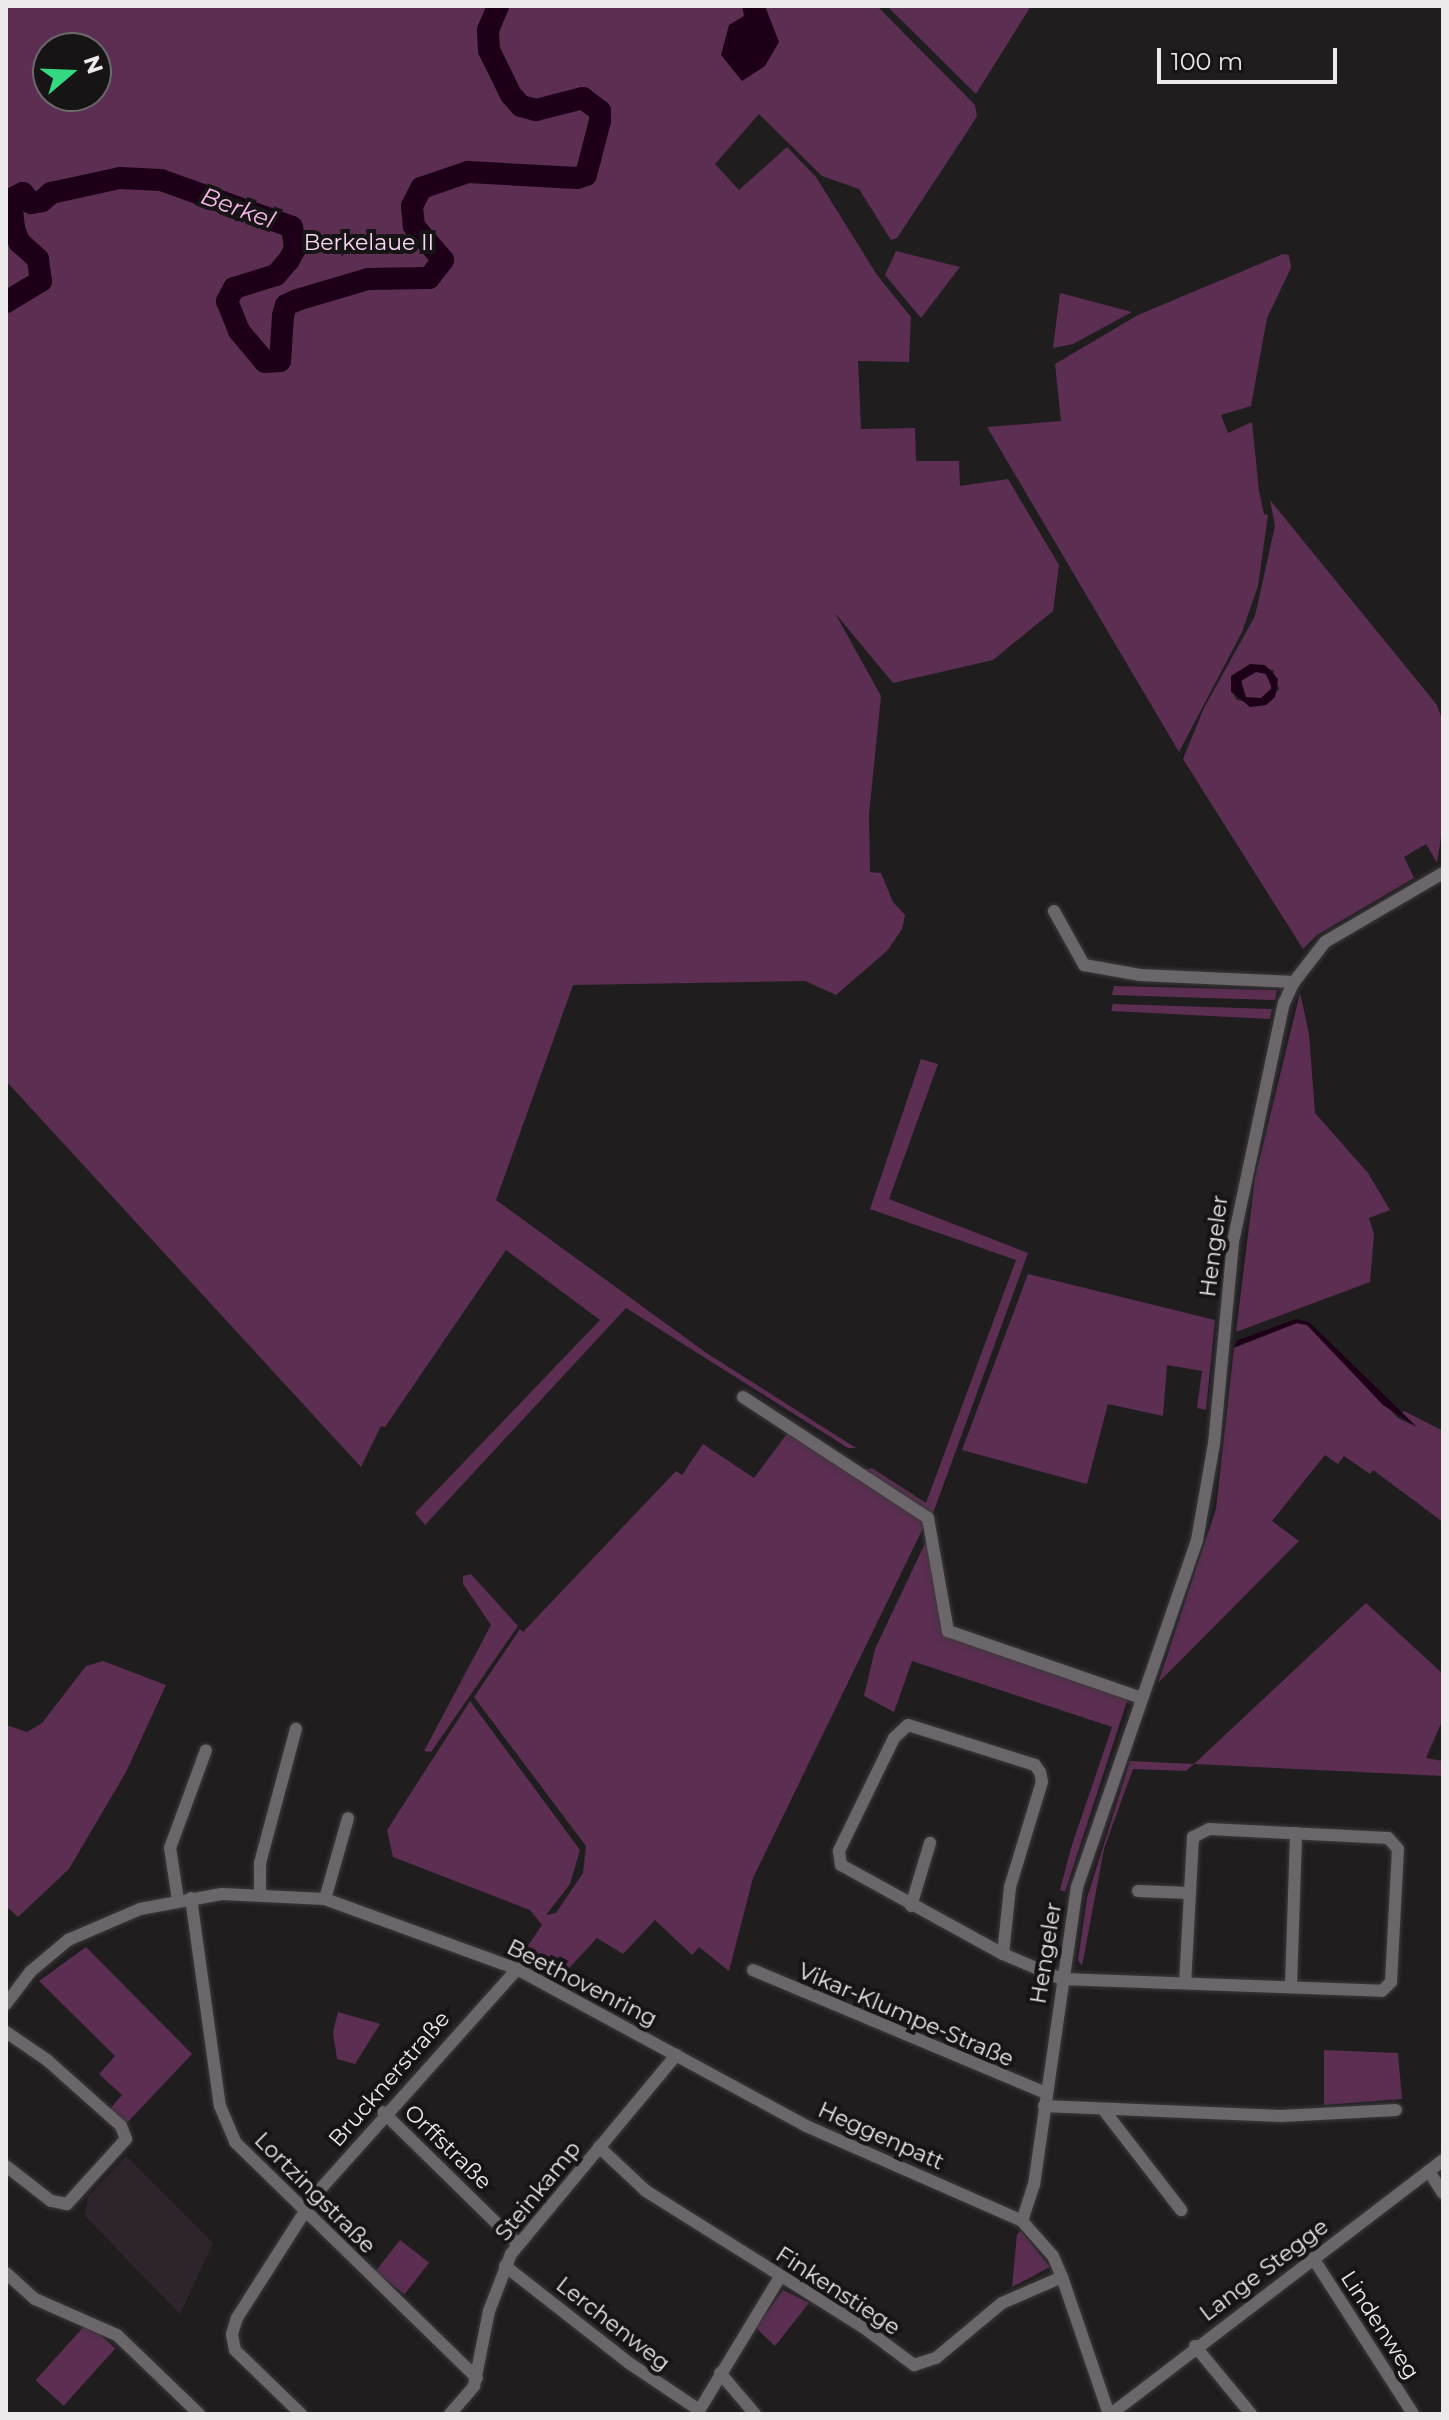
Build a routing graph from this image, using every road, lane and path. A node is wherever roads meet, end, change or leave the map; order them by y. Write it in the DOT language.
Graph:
graph roads {
  1 [pos="1443,873"];
  2 [pos="1054,911"];
  3 [pos="1294,982"];
  4 [pos="743,1397"];
  5 [pos="1141,1698"];
  6 [pos="296,1729"];
  7 [pos="206,1750"];
  8 [pos="348,1818"];
  9 [pos="1296,1833"];
  10 [pos="930,1843"];
  11 [pos="1138,1891"];
  12 [pos="260,1893"];
  13 [pos="1189,1893"];
  14 [pos="185,1899"];
  15 [pos="325,1899"];
  16 [pos="911,1906"];
  17 [pos="1003,1954"];
  18 [pos="517,1969"];
  19 [pos="753,1970"];
  20 [pos="1062,1979"];
  21 [pos="1185,1983"];
  22 [pos="1291,1986"];
  23 [pos="6,2004"];
  24 [pos="6,2032"];
  25 [pos="676,2055"];
  26 [pos="725,2084"];
  27 [pos="1045,2100"];
  28 [pos="1103,2109"];
  29 [pos="1396,2110"];
  30 [pos="383,2112"];
  31 [pos="599,2147"];
  32 [pos="1443,2160"];
  33 [pos="6,2166"];
  34 [pos="1429,2171"];
  35 [pos="1443,2193"];
  36 [pos="1181,2210"];
  37 [pos="303,2213"];
  38 [pos="1022,2221"];
  39 [pos="518,2244"];
  40 [pos="1313,2258"];
  41 [pos="505,2266"];
  42 [pos="6,2273"];
  43 [pos="780,2277"];
  44 [pos="1062,2277"];
  45 [pos="1195,2346"];
  46 [pos="720,2373"];
  47 [pos="477,2378"];
  48 [pos="698,2412"];
  49 [pos="300,2413"];
  50 [pos="199,2414"];
  51 [pos="450,2414"];
  52 [pos="755,2414"];
  53 [pos="1110,2414"];
  54 [pos="1251,2414"];
  55 [pos="1413,2414"];
  1 -- 3 [label="street, Hengeler"];
  2 -- 3 [label="street"];
  3 -- 5 [label="street, Hengeler"];
  4 -- 5 [label="street"];
  5 -- 20 [label="street, Hengeler"];
  6 -- 12 [label="street"];
  7 -- 14 [label="street"];
  8 -- 15 [label="street"];
  9 -- 13 [label="street"];
  9 -- 22 [label="street"];
  9 -- 22 [label="street"];
  10 -- 16 [label="street"];
  11 -- 13 [label="street"];
  12 -- 14 [label="street, Beethovenring"];
  12 -- 15 [label="street, Beethovenring"];
  13 -- 21 [label="street"];
  14 -- 23 [label="street, Beethovenring"];
  14 -- 37 [label="street, Lortzingstraße"];
  15 -- 18 [label="street, Beethovenring"];
  16 -- 17 [label="street"];
  16 -- 17 [label="street"];
  17 -- 20 [label="street"];
  18 -- 25 [label="street, Beethovenring"];
  18 -- 30 [label="street, Brucknerstraße"];
  19 -- 27 [label="street, Vikar-Klumpe-Straße"];
  20 -- 21 [label="street"];
  20 -- 27 [label="street, Hengeler"];
  21 -- 22 [label="street"];
  24 -- 33 [label="street"];
  25 -- 26 [label="street, Beethovenring"];
  25 -- 31 [label="street, Steinkamp"];
  26 -- 38 [label="street, Heggenpatt"];
  27 -- 28 [label="street, Vikar-Klumpe-Straße"];
  27 -- 38 [label="street, Hengeler"];
  28 -- 29 [label="street, Vikar-Klumpe-Straße"];
  28 -- 36 [label="street"];
  30 -- 37 [label="street, Brucknerstraße"];
  30 -- 39 [label="street, Orffstraße"];
  31 -- 39 [label="street, Steinkamp"];
  31 -- 43 [label="street, Finkenstiege"];
  32 -- 34 [label="street, Lange Stegge"];
  34 -- 35 [label="street"];
  34 -- 40 [label="street, Lange Stegge"];
  37 -- 47 [label="street, Lortzingstraße"];
  37 -- 49 [label="street, Brucknerstraße"];
  38 -- 44 [label="street"];
  39 -- 41 [label="street, Steinkamp"];
  40 -- 45 [label="street, Lange Stegge"];
  40 -- 55 [label="street, Lindenweg"];
  41 -- 47 [label="street, Steinkamp"];
  41 -- 48 [label="street, Lerchenweg"];
  42 -- 50 [label="street"];
  43 -- 44 [label="street, Finkenstiege"];
  43 -- 46 [label="street"];
  44 -- 53 [label="street"];
  45 -- 53 [label="street, Lange Stegge"];
  45 -- 54 [label="street"];
  46 -- 48 [label="street"];
  46 -- 52 [label="street"];
  47 -- 51 [label="street, Steinkamp"];
}
